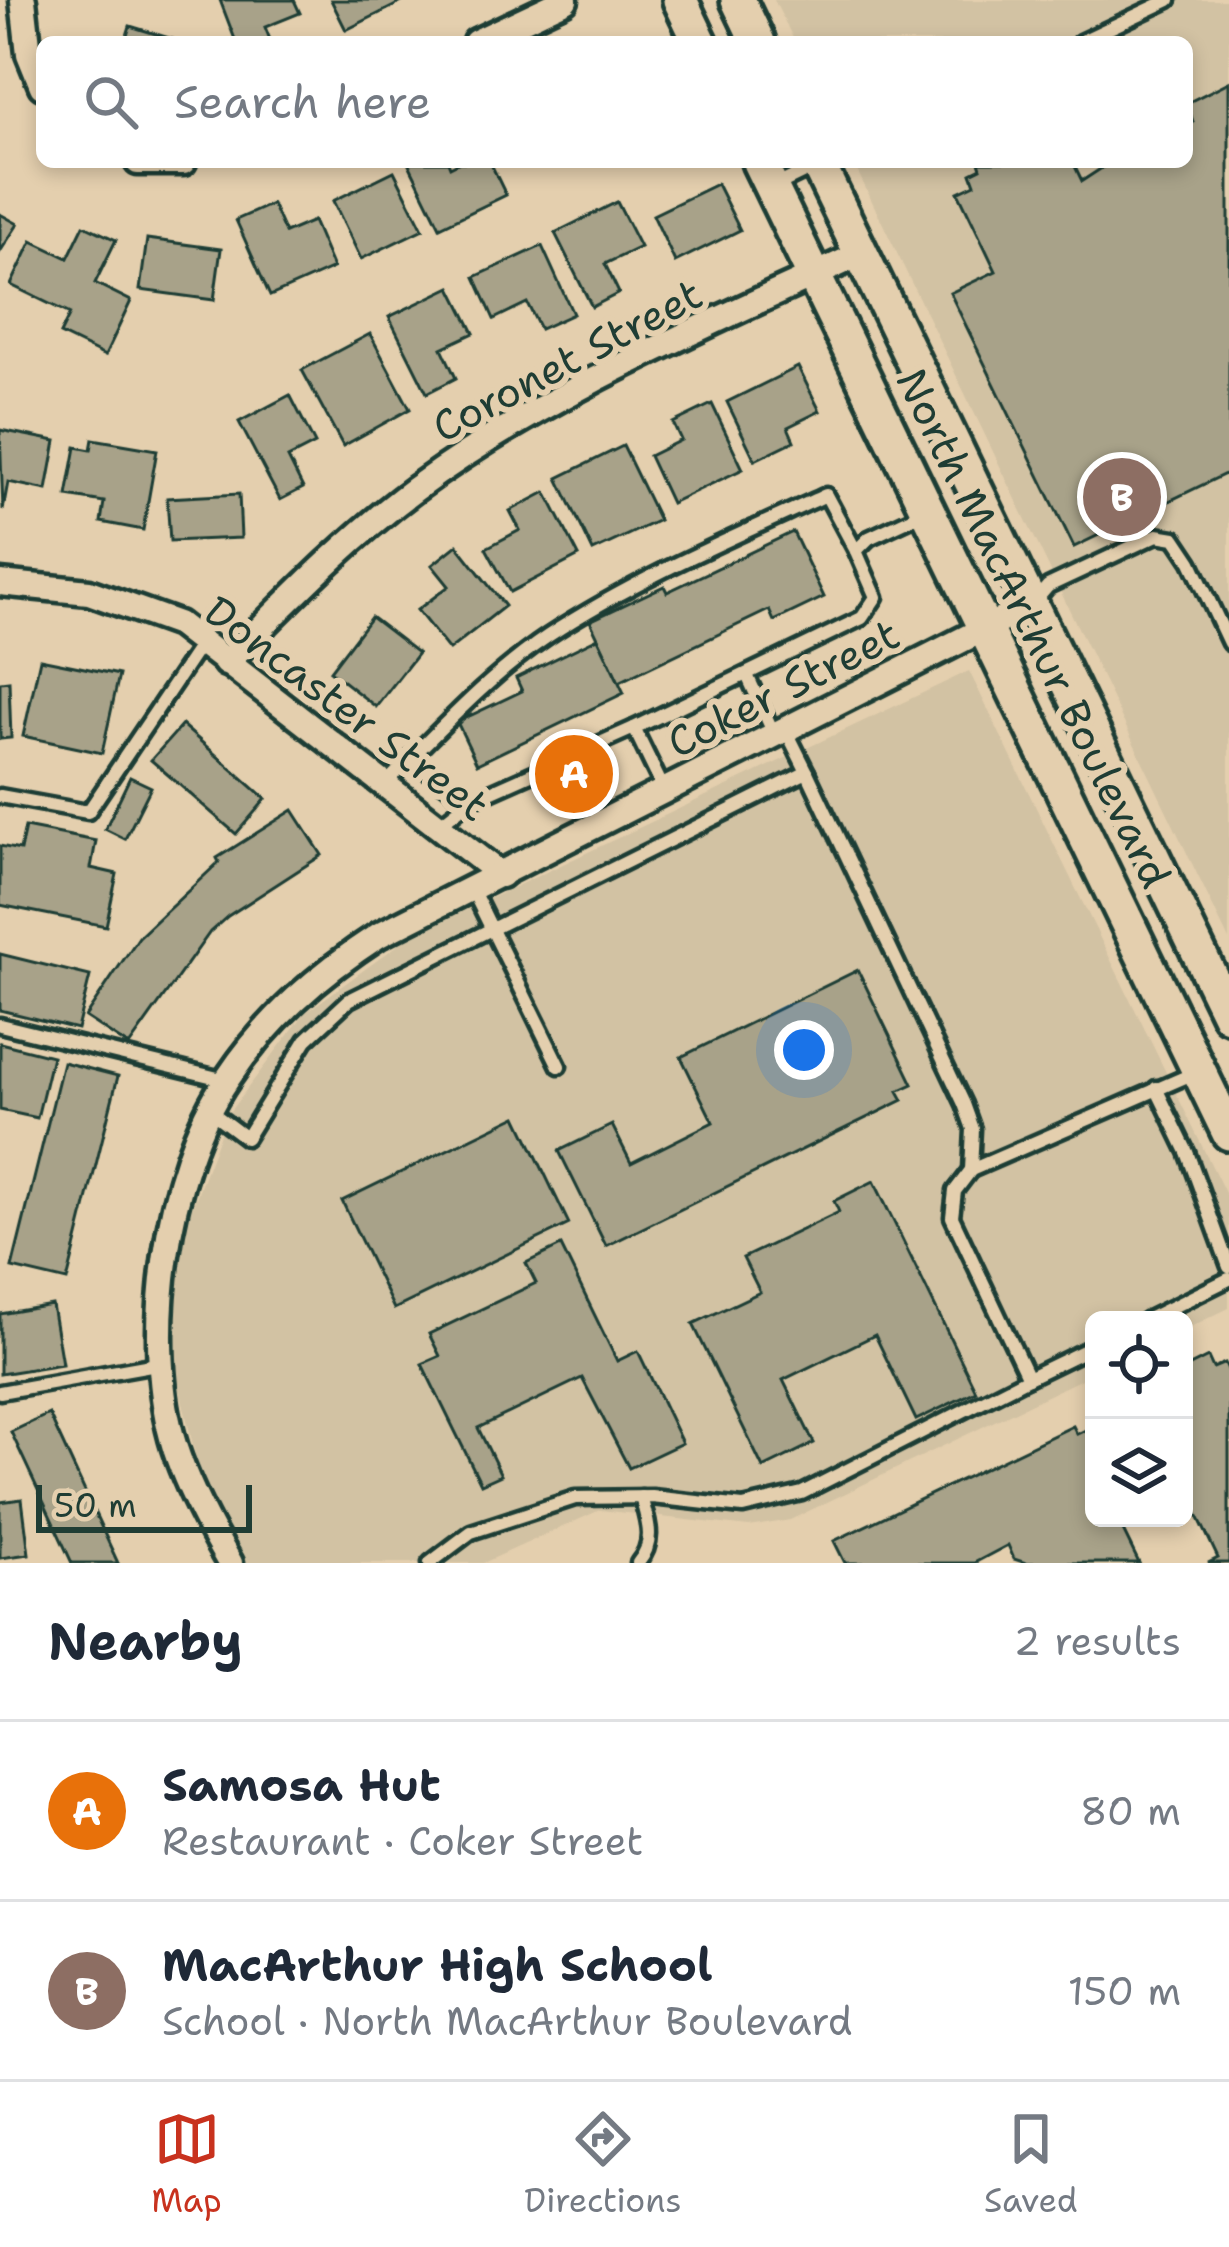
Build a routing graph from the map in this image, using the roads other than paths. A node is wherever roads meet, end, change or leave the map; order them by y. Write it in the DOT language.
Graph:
graph roads {
  1 [pos="23,0"];
  2 [pos="565,0"];
  3 [pos="680,0"];
  4 [pos="738,0"];
  5 [pos="1169,0"];
  6 [pos="489,36"];
  7 [pos="697,36"];
  8 [pos="755,36"];
  9 [pos="1093,36"];
  10 [pos="36,71"];
  11 [pos="798,168"];
  12 [pos="822,168"];
  13 [pos="766,175"];
  14 [pos="860,254"];
  15 [pos="814,276"];
  16 [pos="926,512"];
  17 [pos="856,551"];
  18 [pos="0,584"];
  19 [pos="1030,605"];
  20 [pos="984,629"];
  21 [pos="202,643"];
  22 [pos="1229,643"];
  23 [pos="226,663"];
  24 [pos="747,675"];
  25 [pos="634,728"];
  26 [pos="780,733"];
  27 [pos="411,759"];
  28 [pos="807,772"];
  29 [pos="385,784"];
  30 [pos="665,792"];
  31 [pos="0,796"];
  32 [pos="468,802"];
  33 [pos="438,826"];
  34 [pos="1138,827"];
  35 [pos="1092,850"];
  36 [pos="501,875"];
  37 [pos="472,889"];
  38 [pos="492,929"];
  39 [pos="1229,1015"];
  40 [pos="0,1025"];
  41 [pos="1214,1064"];
  42 [pos="559,1066"];
  43 [pos="226,1080"];
  44 [pos="1156,1088"];
  45 [pos="210,1112"];
  46 [pos="1229,1132"];
  47 [pos="971,1170"];
  48 [pos="1229,1267"];
  49 [pos="1229,1279"];
  50 [pos="1164,1311"];
  51 [pos="1085,1350"];
  52 [pos="162,1363"];
  53 [pos="1028,1378"];
  54 [pos="0,1392"];
  55 [pos="640,1497"];
  56 [pos="230,1563"];
  57 [pos="430,1563"];
  58 [pos="638,1563"];
  1 -- 10 [label="street"];
  2 -- 6 [label="street"];
  3 -- 7 [label="main road"];
  4 -- 8 [label="main road"];
  5 -- 9 [label="lane"];
  11 -- 13 [label="lane"];
  12 -- 14 [label="main road, North MacArthur Boulevard"];
  13 -- 15 [label="main road, North MacArthur Boulevard"];
  14 -- 15 [label="street, Coronet Street"];
  14 -- 19 [label="main road, North MacArthur Boulevard"];
  15 -- 16 [label="main road, North MacArthur Boulevard"];
  15 -- 23 [label="street, Coronet Street"];
  16 -- 17 [label="lane"];
  16 -- 20 [label="main road, North MacArthur Boulevard"];
  17 -- 24 [label="lane"];
  17 -- 27 [label="lane"];
  18 -- 21 [label="street, Doncaster Street"];
  19 -- 20 [label="street, Coker Street"];
  19 -- 22 [label="lane"];
  19 -- 34 [label="main road, North MacArthur Boulevard"];
  20 -- 26 [label="street, Coker Street"];
  20 -- 35 [label="main road, North MacArthur Boulevard"];
  21 -- 23 [label="street, Doncaster Street"];
  21 -- 31 [label="lane"];
  23 -- 29 [label="street, Doncaster Street"];
  24 -- 25 [label="lane"];
  24 -- 26 [label="lane"];
  25 -- 30 [label="lane"];
  25 -- 32 [label="lane"];
  26 -- 28 [label="lane"];
  26 -- 30 [label="street, Coker Street"];
  27 -- 29 [label="lane"];
  27 -- 32 [label="lane"];
  28 -- 38 [label="lane"];
  28 -- 47 [label="lane"];
  29 -- 33 [label="street, Doncaster Street"];
  30 -- 36 [label="street, Coker Street"];
  32 -- 33 [label="lane"];
  33 -- 36 [label="street, Doncaster Street"];
  34 -- 35 [label="main road"];
  34 -- 39 [label="main road, North MacArthur Boulevard"];
  35 -- 41 [label="main road, North MacArthur Boulevard"];
  36 -- 37 [label="street, Coker Street"];
  37 -- 38 [label="lane"];
  37 -- 43 [label="street, Coker Street"];
  38 -- 42 [label="lane"];
  38 -- 45 [label="lane"];
  40 -- 43 [label="lane"];
  41 -- 44 [label="lane"];
  41 -- 46 [label="main road, North MacArthur Boulevard"];
  43 -- 45 [label="street, Coker Street"];
  44 -- 47 [label="lane"];
  44 -- 48 [label="lane"];
  45 -- 52 [label="street, Coker Street"];
  47 -- 53 [label="lane"];
  49 -- 50 [label="lane"];
  51 -- 53 [label="lane"];
  52 -- 54 [label="lane"];
  52 -- 56 [label="street, Coker Street"];
  53 -- 55 [label="lane"];
  55 -- 57 [label="lane"];
  55 -- 58 [label="lane"];
}
